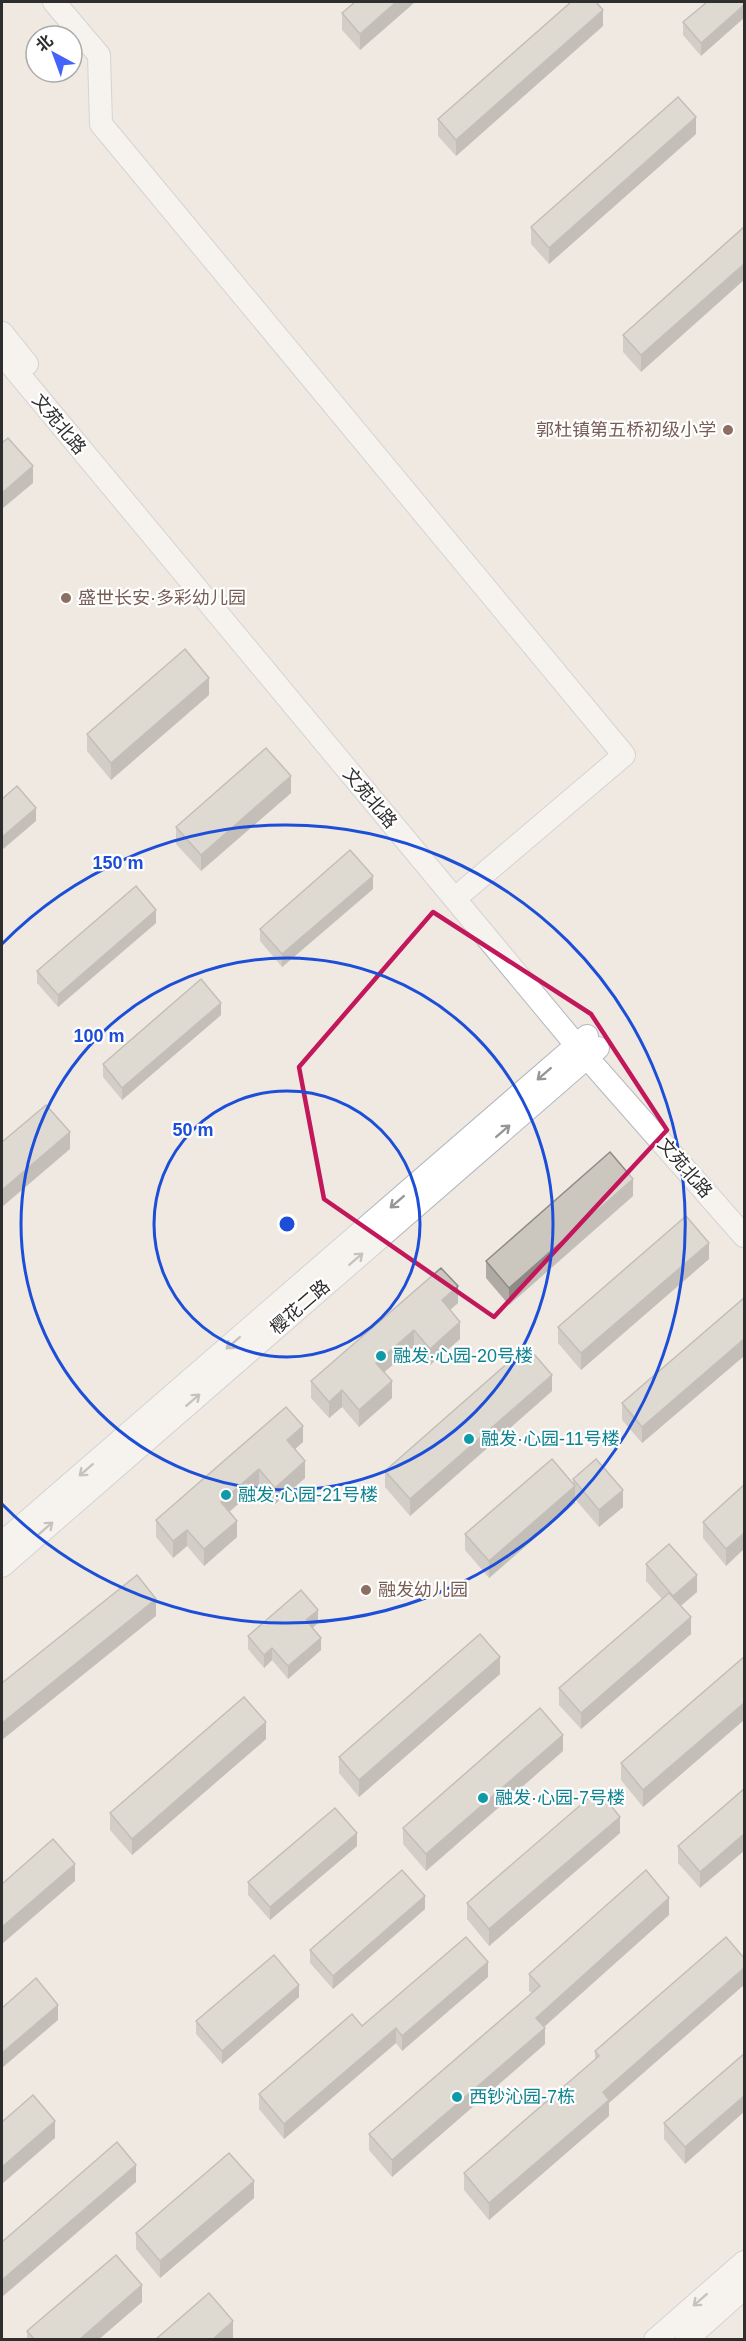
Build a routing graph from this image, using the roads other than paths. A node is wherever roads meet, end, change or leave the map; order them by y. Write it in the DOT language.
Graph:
graph roads {
  1 [pos="54,2"];
  2 [pos="2,333"];
  3 [pos="2,354"];
  4 [pos="465,890"];
  5 [pos="588,1046"];
  6 [pos="744,1212"];
  7 [pos="744,1236"];
  8 [pos="2,1543"];
  9 [pos="2,1566"];
  10 [pos="744,2262"];
  11 [pos="744,2288"];
  12 [pos="655,2340"];
  13 [pos="686,2340"];
  1 -- 4 [label="street"];
  2 -- 4 [label="street, 文苑北路"];
  3 -- 5 [label="street, 文苑北路"];
  4 -- 5 [label="street, 文苑北路"];
  5 -- 6 [label="street, 文苑北路"];
  5 -- 7 [label="street, 文苑北路"];
  5 -- 8 [label="street, 樱花二路, one-way"];
  9 -- 5 [label="street, 樱花二路, one-way"];
  10 -- 12 [label="street, one-way"];
  11 -- 13 [label="street"];
}
